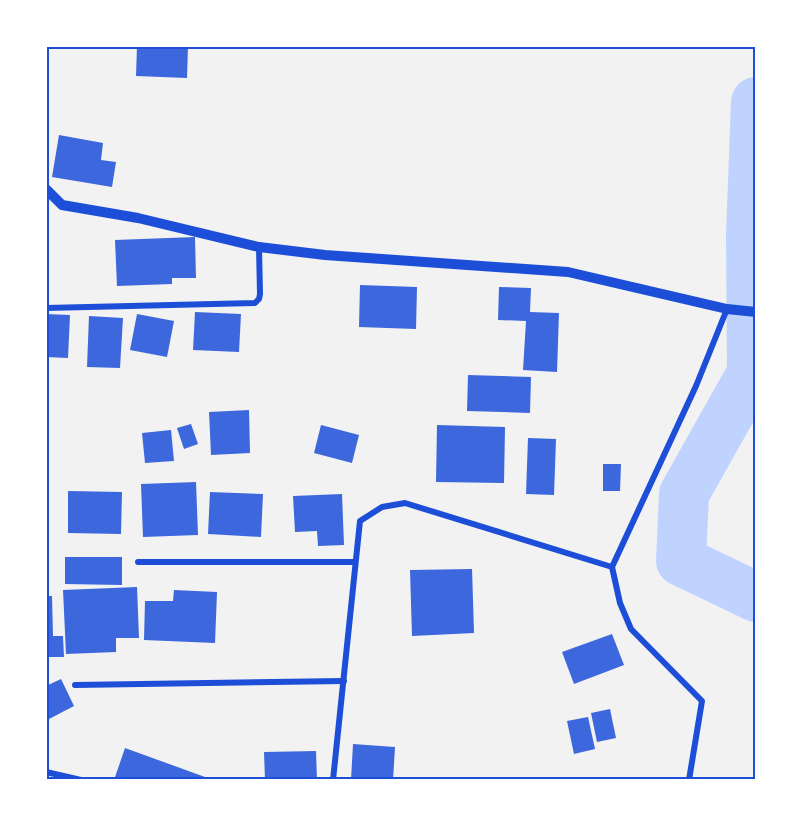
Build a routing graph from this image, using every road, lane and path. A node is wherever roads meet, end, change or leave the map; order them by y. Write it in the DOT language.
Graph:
graph roads {
  1 [pos="46,189"];
  2 [pos="259,247"];
  3 [pos="46,308"];
  4 [pos="728,309"];
  5 [pos="756,312"];
  6 [pos="138,562"];
  7 [pos="355,562"];
  8 [pos="612,567"];
  9 [pos="344,681"];
  10 [pos="75,685"];
  11 [pos="46,772"];
  12 [pos="81,780"];
  13 [pos="333,780"];
  14 [pos="689,780"];
  1 -- 2 [label="street"];
  2 -- 3 [label="street"];
  2 -- 4 [label="street"];
  4 -- 5 [label="street"];
  4 -- 8 [label="street"];
  6 -- 7 [label="street"];
  7 -- 8 [label="street"];
  7 -- 9 [label="street"];
  8 -- 14 [label="street"];
  9 -- 10 [label="street"];
  9 -- 13 [label="street"];
  11 -- 12 [label="street"];
}
